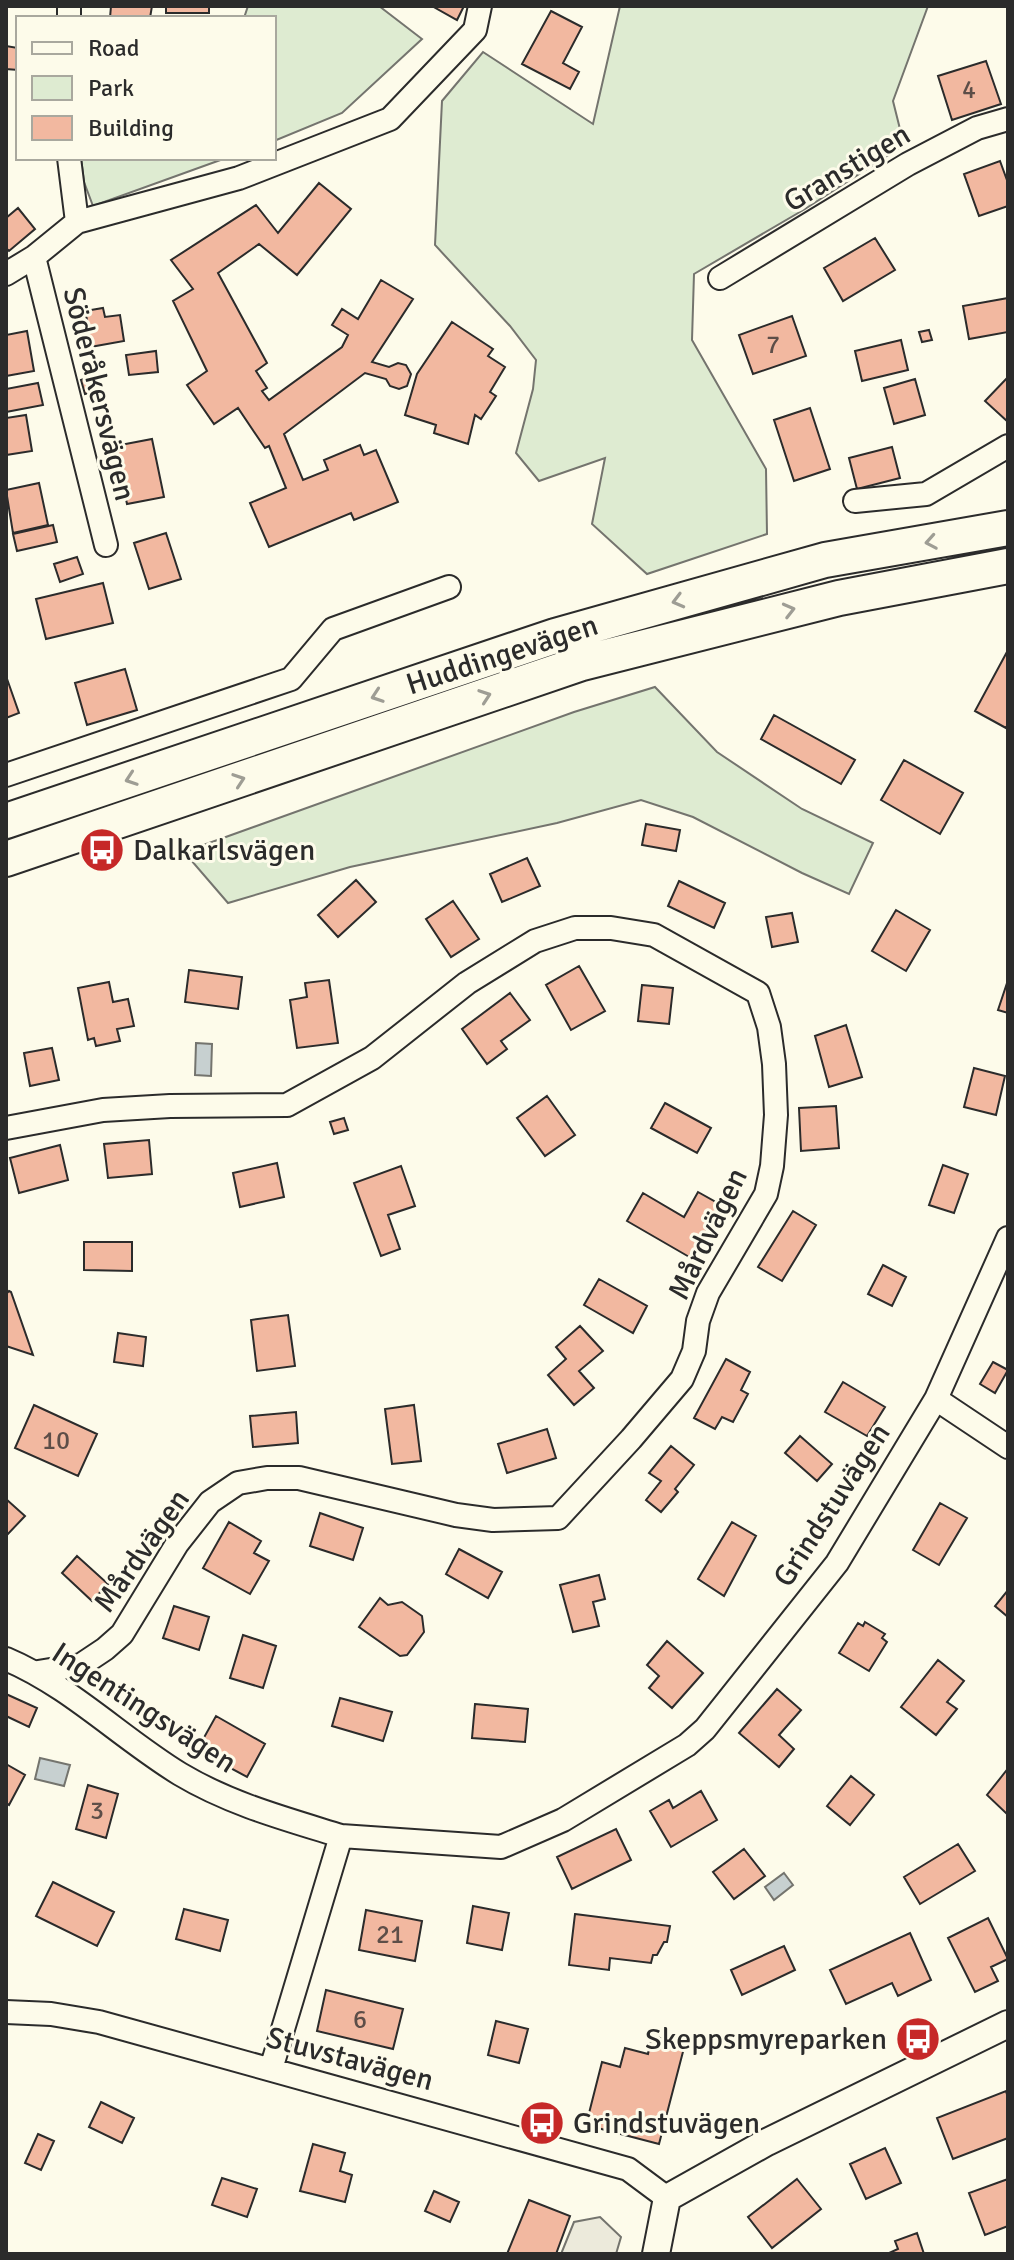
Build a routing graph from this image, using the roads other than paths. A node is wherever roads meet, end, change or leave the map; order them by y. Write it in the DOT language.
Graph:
graph roads {
  1 [pos="480,6"];
  2 [pos="1008,119"];
  3 [pos="69,160"];
  4 [pos="77,222"];
  5 [pos="34,257"];
  6 [pos="6,274"];
  7 [pos="720,278"];
  8 [pos="1008,446"];
  9 [pos="855,501"];
  10 [pos="1008,528"];
  11 [pos="106,545"];
  12 [pos="1008,566"];
  13 [pos="449,587"];
  14 [pos="6,775"];
  15 [pos="6,821"];
  16 [pos="6,859"];
  17 [pos="6,1128"];
  18 [pos="1008,1238"];
  19 [pos="936,1399"];
  20 [pos="1008,1447"];
  21 [pos="6,1659"];
  22 [pos="38,1672"];
  23 [pos="341,1836"];
  24 [pos="6,2011"];
  25 [pos="1008,2024"];
  26 [pos="271,2069"];
  27 [pos="667,2198"];
  28 [pos="656,2254"];
  1 -- 4 [label="street"];
  2 -- 7 [label="street, Granstigen"];
  3 -- 4 [label="street"];
  4 -- 5 [label="street, Söderåkersvägen"];
  5 -- 6 [label="street, Söderåkersvägen"];
  5 -- 11 [label="street, Söderåkersvägen"];
  8 -- 9 [label="street"];
  10 -- 15 [label="main road, Huddingevägen, one-way"];
  16 -- 12 [label="main road, Huddingevägen, one-way"];
  13 -- 14 [label="street"];
  17 -- 22 [label="street, Mårdvägen"];
  18 -- 19 [label="street, Grindstuvägen"];
  19 -- 20 [label="street"];
  19 -- 23 [label="street, Grindstuvägen"];
  21 -- 22 [label="street, Ingentingsvägen"];
  22 -- 23 [label="street, Ingentingsvägen"];
  23 -- 26 [label="street"];
  24 -- 26 [label="street, Stuvstavägen"];
  25 -- 27 [label="street"];
  26 -- 27 [label="street, Stuvstavägen"];
  27 -- 28 [label="street"];
}
